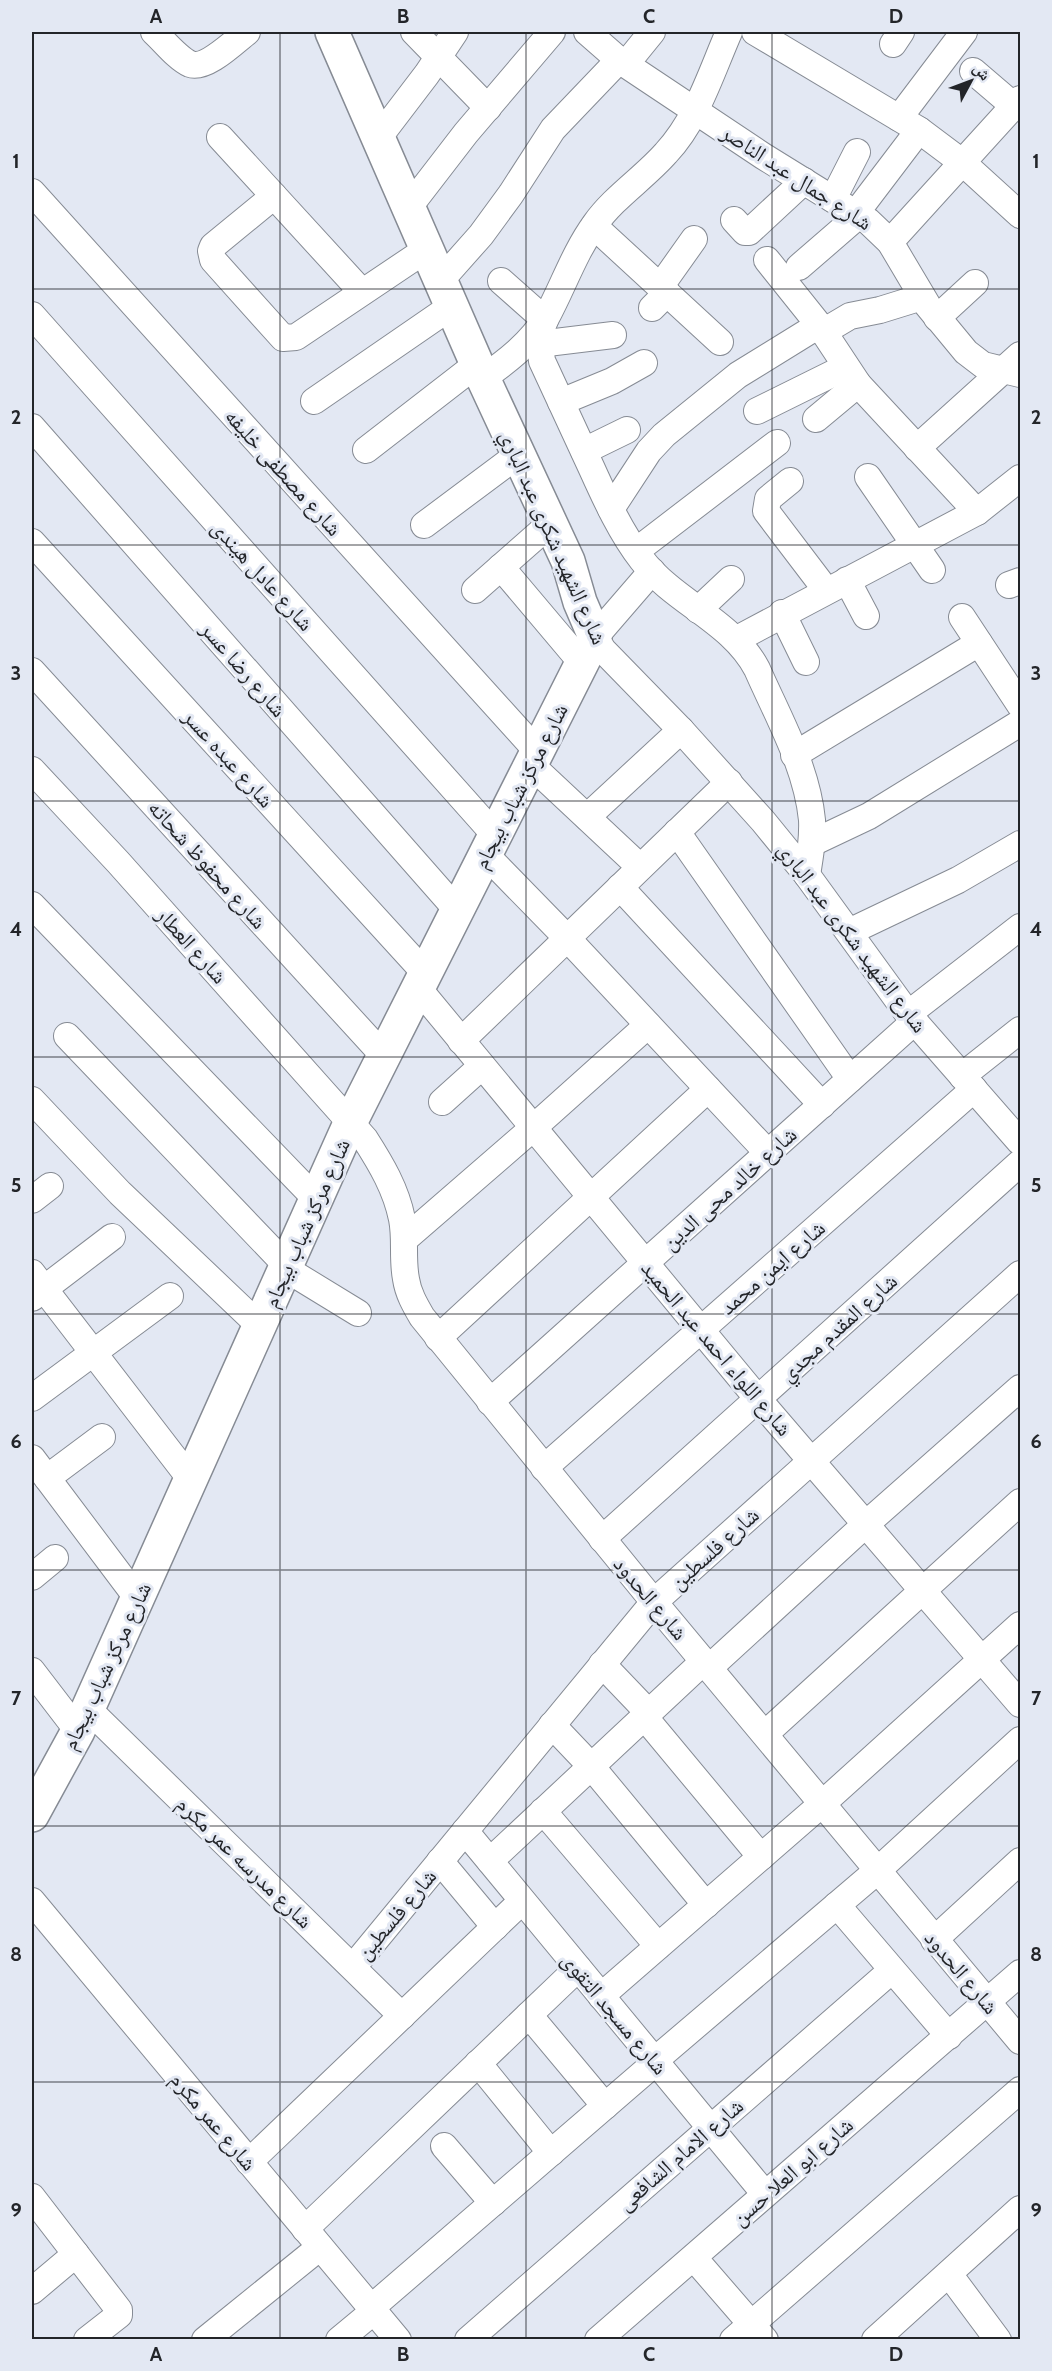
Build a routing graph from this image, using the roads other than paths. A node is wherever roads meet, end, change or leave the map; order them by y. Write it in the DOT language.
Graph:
graph roads {
  1 [pos="247,32"];
  2 [pos="332,32"];
  3 [pos="414,32"];
  4 [pos="455,32"];
  5 [pos="552,32"];
  6 [pos="587,32"];
  7 [pos="652,32"];
  8 [pos="729,32"];
  9 [pos="755,32"];
  10 [pos="964,32"];
  11 [pos="165,36"];
  12 [pos="438,57"];
  13 [pos="622,62"];
  14 [pos="972,71"];
  15 [pos="1017,103"];
  16 [pos="488,108"];
  17 [pos="696,110"];
  18 [pos="909,124"];
  19 [pos="220,136"];
  20 [pos="379,137"];
  21 [pos="857,152"];
  22 [pos="963,163"];
  23 [pos="804,181"];
  24 [pos="32,192"];
  25 [pos="274,196"];
  26 [pos="833,199"];
  27 [pos="409,207"];
  28 [pos="858,214"];
  29 [pos="1020,215"];
  30 [pos="734,220"];
  31 [pos="594,226"];
  32 [pos="694,239"];
  33 [pos="890,242"];
  34 [pos="427,249"];
  35 [pos="767,260"];
  36 [pos="799,267"];
  37 [pos="501,281"];
  38 [pos="975,283"];
  39 [pos="362,292"];
  40 [pos="446,293"];
  41 [pos="660,296"];
  42 [pos="922,297"];
  43 [pos="32,315"];
  44 [pos="937,318"];
  45 [pos="545,320"];
  46 [pos="821,329"];
  47 [pos="613,335"];
  48 [pos="720,342"];
  49 [pos="539,344"];
  50 [pos="644,363"];
  51 [pos="1015,366"];
  52 [pos="480,371"];
  53 [pos="852,376"];
  54 [pos="314,401"];
  55 [pos="561,402"];
  56 [pos="757,411"];
  57 [pos="816,419"];
  58 [pos="32,427"];
  59 [pos="627,430"];
  60 [pos="777,443"];
  61 [pos="917,448"];
  62 [pos="366,450"];
  63 [pos="584,451"];
  64 [pos="519,454"];
  65 [pos="868,477"];
  66 [pos="1020,478"];
  67 [pos="790,481"];
  68 [pos="610,509"];
  69 [pos="977,512"];
  70 [pos="551,523"];
  71 [pos="424,525"];
  72 [pos="32,542"];
  73 [pos="916,544"];
  74 [pos="636,551"];
  75 [pos="501,567"];
  76 [pos="932,570"];
  77 [pos="652,571"];
  78 [pos="731,579"];
  79 [pos="837,585"];
  80 [pos="475,590"];
  81 [pos="698,610"];
  82 [pos="782,613"];
  83 [pos="866,616"];
  84 [pos="962,617"];
  85 [pos="736,639"];
  86 [pos="979,643"];
  87 [pos="588,650"];
  88 [pos="806,662"];
  89 [pos="32,671"];
  90 [pos="1020,705"];
  91 [pos="1020,723"];
  92 [pos="681,729"];
  93 [pos="794,755"];
  94 [pos="534,758"];
  95 [pos="32,770"];
  96 [pos="729,782"];
  97 [pos="586,817"];
  98 [pos="677,832"];
  99 [pos="812,843"];
  100 [pos="490,844"];
  101 [pos="1020,844"];
  102 [pos="640,867"];
  103 [pos="807,875"];
  104 [pos="620,887"];
  105 [pos="32,906"];
  106 [pos="457,910"];
  107 [pos="1020,927"];
  108 [pos="849,932"];
  109 [pos="567,938"];
  110 [pos="422,981"];
  111 [pos="911,1018"];
  112 [pos="648,1025"];
  113 [pos="1020,1030"];
  114 [pos="67,1036"];
  115 [pos="461,1041"];
  116 [pos="384,1056"];
  117 [pos="482,1066"];
  118 [pos="850,1079"];
  119 [pos="968,1082"];
  120 [pos="708,1089"];
  121 [pos="32,1100"];
  122 [pos="442,1102"];
  123 [pos="822,1105"];
  124 [pos="351,1121"];
  125 [pos="533,1128"];
  126 [pos="1017,1132"];
  127 [pos="768,1153"];
  128 [pos="1020,1163"];
  129 [pos="590,1197"];
  130 [pos="317,1200"];
  131 [pos="112,1237"];
  132 [pos="405,1239"];
  133 [pos="645,1262"];
  134 [pos="287,1267"];
  135 [pos="1020,1274"];
  136 [pos="36,1286"];
  137 [pos="170,1296"];
  138 [pos="358,1314"];
  139 [pos="261,1326"];
  140 [pos="701,1330"];
  141 [pos="438,1338"];
  142 [pos="93,1353"];
  143 [pos="1020,1388"];
  144 [pos="32,1398"];
  145 [pos="758,1399"];
  146 [pos="490,1402"];
  147 [pos="102,1437"];
  148 [pos="32,1458"];
  149 [pos="812,1461"];
  150 [pos="544,1468"];
  151 [pos="46,1478"];
  152 [pos="192,1481"];
  153 [pos="1020,1502"];
  154 [pos="866,1524"];
  155 [pos="602,1539"];
  156 [pos="55,1558"];
  157 [pos="32,1577"];
  158 [pos="922,1589"];
  159 [pos="138,1599"];
  160 [pos="654,1602"];
  161 [pos="1020,1625"];
  162 [pos="982,1660"];
  163 [pos="602,1664"];
  164 [pos="706,1665"];
  165 [pos="32,1671"];
  166 [pos="1020,1704"];
  167 [pos="645,1715"];
  168 [pos="83,1720"];
  169 [pos="552,1725"];
  170 [pos="765,1734"];
  171 [pos="1020,1740"];
  172 [pos="591,1766"];
  173 [pos="823,1803"];
  174 [pos="543,1811"];
  175 [pos="32,1815"];
  176 [pos="465,1831"];
  177 [pos="761,1857"];
  178 [pos="440,1861"];
  179 [pos="489,1861"];
  180 [pos="1020,1861"];
  181 [pos="877,1871"];
  182 [pos="522,1901"];
  183 [pos="32,1902"];
  184 [pos="706,1905"];
  185 [pos="837,1905"];
  186 [pos="495,1927"];
  187 [pos="934,1940"];
  188 [pos="658,1946"];
  189 [pos="353,1967"];
  190 [pos="578,1968"];
  191 [pos="892,1970"];
  192 [pos="1020,1973"];
  193 [pos="601,1996"];
  194 [pos="987,2003"];
  195 [pos="529,2015"];
  196 [pos="402,2016"];
  197 [pos="949,2036"];
  198 [pos="1020,2041"];
  199 [pos="655,2062"];
  200 [pos="478,2063"];
  201 [pos="1020,2090"];
  202 [pos="605,2106"];
  203 [pos="710,2127"];
  204 [pos="444,2146"];
  205 [pos="551,2153"];
  206 [pos="249,2162"];
  207 [pos="765,2194"];
  208 [pos="32,2197"];
  209 [pos="493,2203"];
  210 [pos="1018,2217"];
  211 [pos="313,2238"];
  212 [pos="76,2254"];
  213 [pos="694,2258"];
  214 [pos="949,2274"];
  215 [pos="32,2291"];
  216 [pos="372,2309"];
  217 [pos="750,2334"];
  218 [pos="882,2337"];
  219 [pos="87,2340"];
  220 [pos="205,2340"];
  221 [pos="339,2340"];
  222 [pos="398,2340"];
  223 [pos="468,2340"];
  224 [pos="598,2340"];
  225 [pos="998,2340"];
  1 -- 11 [label="street"];
  2 -- 20 [label="main road, شارع الشهيد شكرى عبد الباري"];
  3 -- 12 [label="street"];
  4 -- 12 [label="street"];
  5 -- 16 [label="street"];
  6 -- 13 [label="street, شارع جمال عبد الناصر"];
  7 -- 13 [label="street"];
  8 -- 17 [label="street"];
  9 -- 18 [label="street"];
  10 -- 18 [label="street"];
  12 -- 16 [label="street"];
  12 -- 20 [label="street"];
  13 -- 17 [label="street, شارع جمال عبد الناصر"];
  13 -- 40 [label="street"];
  14 -- 15 [label="street"];
  15 -- 22 [label="street"];
  16 -- 27 [label="street"];
  17 -- 23 [label="street, شارع جمال عبد الناصر"];
  17 -- 31 [label="street"];
  18 -- 22 [label="street"];
  18 -- 28 [label="street"];
  19 -- 25 [label="street"];
  20 -- 27 [label="main road, شارع الشهيد شكرى عبد الباري"];
  21 -- 26 [label="street"];
  22 -- 29 [label="street"];
  22 -- 33 [label="street"];
  23 -- 26 [label="street, شارع جمال عبد الناصر"];
  23 -- 30 [label="street"];
  24 -- 94 [label="street, شارع مصطفى خليفه"];
  25 -- 39 [label="street"];
  25 -- 39 [label="street"];
  26 -- 28 [label="street, شارع جمال عبد الناصر"];
  27 -- 34 [label="main road, شارع الشهيد شكرى عبد الباري"];
  28 -- 33 [label="street, شارع جمال عبد الناصر"];
  28 -- 36 [label="street"];
  31 -- 41 [label="street"];
  31 -- 45 [label="street"];
  32 -- 41 [label="street"];
  33 -- 42 [label="street, شارع جمال عبد الناصر"];
  34 -- 39 [label="street"];
  34 -- 40 [label="main road, شارع الشهيد شكرى عبد الباري"];
  35 -- 46 [label="street"];
  37 -- 45 [label="street"];
  38 -- 44 [label="street"];
  40 -- 52 [label="main road, شارع الشهيد شكرى عبد الباري"];
  40 -- 54 [label="street"];
  41 -- 48 [label="street"];
  42 -- 44 [label="street, شارع جمال عبد الناصر"];
  42 -- 46 [label="street"];
  43 -- 100 [label="street, شارع عادل هيندى"];
  44 -- 51 [label="street, شارع جمال عبد الناصر"];
  45 -- 49 [label="street"];
  45 -- 52 [label="street"];
  46 -- 53 [label="street"];
  46 -- 68 [label="street"];
  47 -- 49 [label="street"];
  49 -- 55 [label="street"];
  50 -- 55 [label="street"];
  51 -- 61 [label="street"];
  52 -- 62 [label="street"];
  52 -- 64 [label="main road, شارع الشهيد شكرى عبد الباري"];
  53 -- 56 [label="street"];
  53 -- 57 [label="street"];
  53 -- 61 [label="street"];
  55 -- 63 [label="street"];
  58 -- 106 [label="street, شارع رضا عسر"];
  59 -- 63 [label="street"];
  60 -- 74 [label="street"];
  61 -- 69 [label="street"];
  63 -- 68 [label="street"];
  64 -- 70 [label="main road, شارع الشهيد شكرى عبد الباري"];
  64 -- 71 [label="street"];
  65 -- 73 [label="street"];
  66 -- 69 [label="street"];
  67 -- 79 [label="street"];
  68 -- 74 [label="street"];
  69 -- 73 [label="street"];
  70 -- 75 [label="street"];
  70 -- 87 [label="main road, شارع الشهيد شكرى عبد الباري"];
  72 -- 110 [label="street, شارع عبده عسر"];
  73 -- 76 [label="street"];
  73 -- 79 [label="street"];
  74 -- 77 [label="street"];
  75 -- 80 [label="street"];
  75 -- 87 [label="street"];
  77 -- 81 [label="street"];
  77 -- 87 [label="street"];
  78 -- 81 [label="street"];
  79 -- 82 [label="street"];
  79 -- 83 [label="street"];
  81 -- 85 [label="street"];
  82 -- 85 [label="street"];
  82 -- 88 [label="street"];
  84 -- 86 [label="street"];
  85 -- 93 [label="street"];
  86 -- 90 [label="street"];
  86 -- 93 [label="street"];
  87 -- 92 [label="street, شارع الشهيد شكرى عبد الباري"];
  87 -- 94 [label="main road, شارع مركز شباب بيجام"];
  89 -- 116 [label="street, شارع محفوظ شحاته"];
  91 -- 99 [label="street"];
  92 -- 96 [label="street, شارع الشهيد شكرى عبد الباري"];
  92 -- 97 [label="street"];
  93 -- 99 [label="street"];
  94 -- 97 [label="street, شارع مصطفى خليفه"];
  94 -- 100 [label="main road, شارع مركز شباب بيجام"];
  95 -- 124 [label="street, شارع العطار"];
  96 -- 98 [label="street"];
  96 -- 103 [label="street, شارع الشهيد شكرى عبد الباري"];
  97 -- 102 [label="street, شارع مصطفى خليفه"];
  98 -- 102 [label="street"];
  98 -- 118 [label="street"];
  99 -- 103 [label="street"];
  100 -- 106 [label="main road, شارع مركز شباب بيجام"];
  100 -- 109 [label="street, شارع عادل هيندى"];
  101 -- 108 [label="street"];
  102 -- 104 [label="street"];
  103 -- 108 [label="street, شارع الشهيد شكرى عبد الباري"];
  104 -- 109 [label="street"];
  104 -- 123 [label="street"];
  105 -- 130 [label="street"];
  106 -- 110 [label="main road, شارع مركز شباب بيجام"];
  107 -- 111 [label="street, شارع خالد محى الدين"];
  108 -- 111 [label="street, شارع الشهيد شكرى عبد الباري"];
  109 -- 112 [label="street, شارع عادل هيندى"];
  109 -- 115 [label="street"];
  110 -- 115 [label="street, شارع اللواء احمد عبد الحميد"];
  110 -- 116 [label="main road, شارع مركز شباب بيجام"];
  111 -- 118 [label="street, شارع خالد محى الدين"];
  111 -- 119 [label="street, شارع الشهيد شكرى عبد الباري"];
  112 -- 120 [label="street, شارع عادل هيندى"];
  112 -- 125 [label="street"];
  113 -- 119 [label="street, شارع ايمن محمد"];
  114 -- 134 [label="street"];
  115 -- 117 [label="street, شارع اللواء احمد عبد الحميد"];
  116 -- 124 [label="main road, شارع مركز شباب بيجام"];
  117 -- 122 [label="street"];
  117 -- 125 [label="street, شارع اللواء احمد عبد الحميد"];
  118 -- 123 [label="street, شارع خالد محى الدين"];
  119 -- 126 [label="street, شارع الشهيد شكرى عبد الباري"];
  119 -- 140 [label="street, شارع ايمن محمد"];
  120 -- 127 [label="street, شارع عادل هيندى"];
  120 -- 129 [label="street"];
  121 -- 139 [label="street"];
  123 -- 127 [label="street, شارع خالد محى الدين"];
  124 -- 130 [label="main road, شارع مركز شباب بيجام"];
  124 -- 132 [label="street, شارع الحدود"];
  125 -- 129 [label="street, شارع اللواء احمد عبد الحميد"];
  125 -- 132 [label="street"];
  127 -- 133 [label="street, شارع خالد محى الدين"];
  128 -- 145 [label="street, شارع المقدم مجدي"];
  129 -- 133 [label="street, شارع اللواء احمد عبد الحميد"];
  129 -- 141 [label="street"];
  130 -- 134 [label="main road, شارع مركز شباب بيجام"];
  131 -- 136 [label="street"];
  132 -- 141 [label="street, شارع الحدود"];
  133 -- 140 [label="street, شارع اللواء احمد عبد الحميد"];
  133 -- 146 [label="street, شارع خالد محى الدين"];
  134 -- 138 [label="street"];
  134 -- 139 [label="main road, شارع مركز شباب بيجام"];
  135 -- 149 [label="street, شارع فلسطين"];
  136 -- 142 [label="street"];
  137 -- 142 [label="street"];
  139 -- 152 [label="main road, شارع مركز شباب بيجام"];
  140 -- 145 [label="street, شارع اللواء احمد عبد الحميد"];
  140 -- 150 [label="street, شارع ايمن محمد"];
  141 -- 146 [label="street, شارع الحدود"];
  142 -- 144 [label="street"];
  142 -- 152 [label="street"];
  143 -- 154 [label="street"];
  145 -- 149 [label="street, شارع اللواء احمد عبد الحميد"];
  145 -- 155 [label="street, شارع المقدم مجدي"];
  146 -- 150 [label="street, شارع الحدود"];
  147 -- 151 [label="street"];
  148 -- 151 [label="street"];
  149 -- 154 [label="street, شارع اللواء احمد عبد الحميد"];
  149 -- 160 [label="street, شارع فلسطين"];
  150 -- 155 [label="street, شارع الحدود"];
  151 -- 159 [label="street"];
  152 -- 159 [label="main road, شارع مركز شباب بيجام"];
  153 -- 158 [label="street"];
  154 -- 158 [label="street, شارع اللواء احمد عبد الحميد"];
  154 -- 164 [label="street"];
  155 -- 160 [label="street, شارع الحدود"];
  156 -- 157 [label="street"];
  158 -- 162 [label="street, شارع اللواء احمد عبد الحميد"];
  158 -- 170 [label="street"];
  159 -- 168 [label="main road, شارع مركز شباب بيجام"];
  160 -- 163 [label="street, شارع فلسطين"];
  160 -- 164 [label="street, شارع الحدود"];
  161 -- 162 [label="street"];
  162 -- 166 [label="street, شارع اللواء احمد عبد الحميد"];
  162 -- 173 [label="street"];
  163 -- 167 [label="street"];
  163 -- 169 [label="street, شارع فلسطين"];
  164 -- 167 [label="street"];
  164 -- 170 [label="street, شارع الحدود"];
  165 -- 168 [label="street, شارع مدرسه عمر مكرم"];
  167 -- 172 [label="street"];
  167 -- 177 [label="street"];
  168 -- 175 [label="main road, شارع مركز شباب بيجام"];
  168 -- 189 [label="street, شارع مدرسه عمر مكرم"];
  169 -- 172 [label="street"];
  169 -- 176 [label="street, شارع فلسطين"];
  170 -- 173 [label="street, شارع الحدود"];
  171 -- 181 [label="street"];
  172 -- 174 [label="street"];
  172 -- 184 [label="street"];
  173 -- 177 [label="street"];
  173 -- 181 [label="street, شارع الحدود"];
  174 -- 179 [label="street"];
  174 -- 188 [label="street"];
  176 -- 178 [label="street, شارع فلسطين"];
  176 -- 179 [label="street, شارع مسجد التقوى"];
  177 -- 184 [label="street"];
  178 -- 186 [label="street"];
  178 -- 189 [label="street, شارع فلسطين"];
  179 -- 182 [label="street, شارع مسجد التقوى"];
  180 -- 187 [label="street"];
  181 -- 185 [label="street"];
  181 -- 187 [label="street, شارع الحدود"];
  182 -- 186 [label="street"];
  182 -- 190 [label="street, شارع مسجد التقوى"];
  183 -- 206 [label="street, شارع عمر مكرم"];
  184 -- 188 [label="street"];
  185 -- 191 [label="street"];
  185 -- 199 [label="street"];
  186 -- 196 [label="street"];
  187 -- 194 [label="street, شارع الحدود"];
  188 -- 193 [label="street"];
  189 -- 196 [label="street, شارع مدرسه عمر مكرم"];
  190 -- 193 [label="street, شارع مسجد التقوى"];
  190 -- 195 [label="street"];
  191 -- 197 [label="street"];
  191 -- 203 [label="street, شارع الامام الشافعى"];
  192 -- 194 [label="street, شارع ابو العلا حسن"];
  193 -- 199 [label="street, شارع مسجد التقوى"];
  194 -- 197 [label="street, شارع ابو العلا حسن"];
  194 -- 198 [label="street, شارع الحدود"];
  195 -- 200 [label="street"];
  195 -- 202 [label="street"];
  196 -- 206 [label="street"];
  197 -- 207 [label="street, شارع ابو العلا حسن"];
  199 -- 202 [label="street"];
  199 -- 203 [label="street, شارع مسجد التقوى"];
  200 -- 205 [label="street"];
  200 -- 211 [label="street"];
  201 -- 217 [label="street"];
  202 -- 205 [label="street"];
  203 -- 207 [label="street, شارع مسجد التقوى"];
  203 -- 223 [label="street, شارع الامام الشافعى"];
  204 -- 209 [label="street"];
  205 -- 209 [label="street"];
  206 -- 211 [label="street, شارع عمر مكرم"];
  207 -- 213 [label="street, شارع ابو العلا حسن"];
  208 -- 212 [label="street"];
  209 -- 216 [label="street"];
  210 -- 214 [label="street"];
  211 -- 216 [label="street, شارع عمر مكرم"];
  211 -- 220 [label="street"];
  212 -- 215 [label="street"];
  212 -- 219 [label="street"];
  213 -- 217 [label="street"];
  213 -- 224 [label="street, شارع ابو العلا حسن"];
  214 -- 218 [label="street"];
  214 -- 225 [label="street"];
  216 -- 221 [label="street"];
  216 -- 222 [label="street, شارع عمر مكرم"];
}
